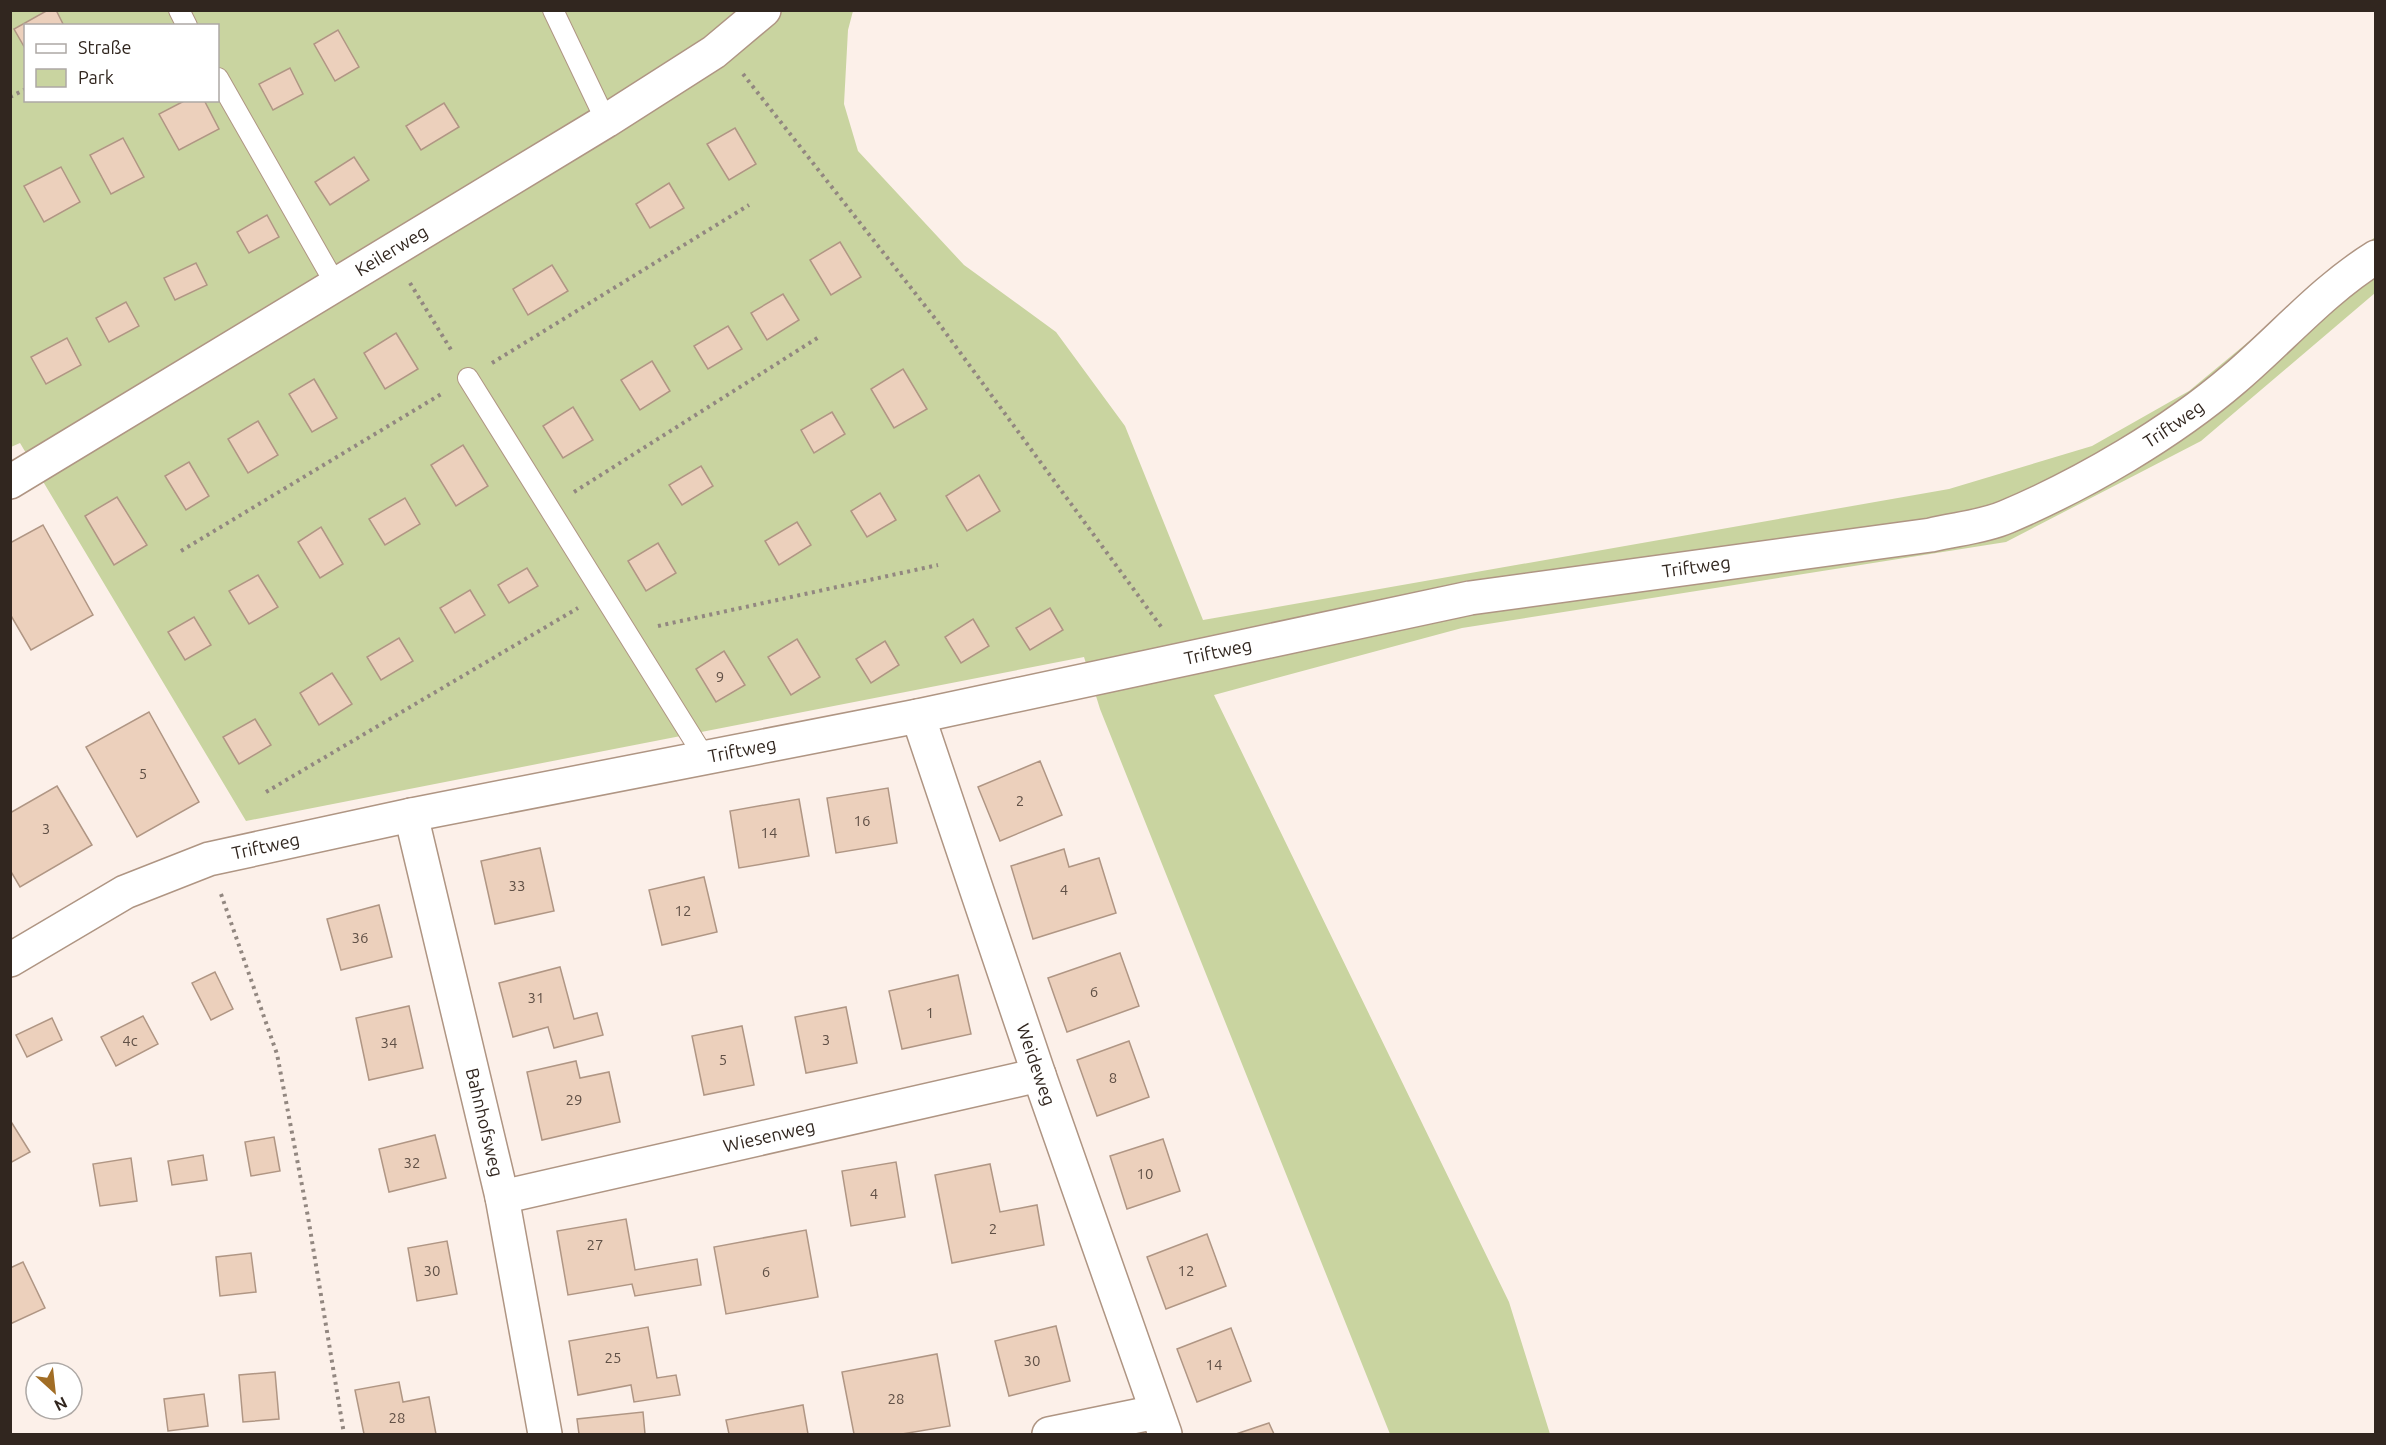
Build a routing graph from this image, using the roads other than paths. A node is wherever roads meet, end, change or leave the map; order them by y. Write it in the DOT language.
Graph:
graph roads {
  1 [pos="178,10"];
  2 [pos="553,10"];
  3 [pos="764,10"];
  4 [pos="186,24"];
  5 [pos="219,80"];
  6 [pos="606,120"];
  7 [pos="2376,257"];
  8 [pos="336,285"];
  9 [pos="468,378"];
  10 [pos="10,482"];
  11 [pos="918,716"];
  12 [pos="705,758"];
  13 [pos="411,815"];
  14 [pos="10,960"];
  15 [pos="1039,1075"];
  16 [pos="502,1197"];
  17 [pos="1160,1423"];
  18 [pos="545,1434"];
  19 [pos="1049,1434"];
  1 -- 4 [label="lane"];
  2 -- 6 [label="lane"];
  3 -- 6 [label="street, Keilerweg"];
  5 -- 8 [label="lane"];
  6 -- 8 [label="street, Keilerweg"];
  7 -- 11 [label="street, Triftweg"];
  8 -- 10 [label="street, Keilerweg"];
  9 -- 12 [label="lane"];
  11 -- 12 [label="street, Triftweg"];
  11 -- 15 [label="street, Weideweg"];
  12 -- 13 [label="street, Triftweg"];
  13 -- 14 [label="street, Triftweg"];
  13 -- 16 [label="street, Bahnhofsweg"];
  15 -- 16 [label="street, Wiesenweg"];
  15 -- 17 [label="street, Weideweg"];
  16 -- 18 [label="street, Bahnhofsweg"];
  17 -- 19 [label="street, Weideweg"];
}
